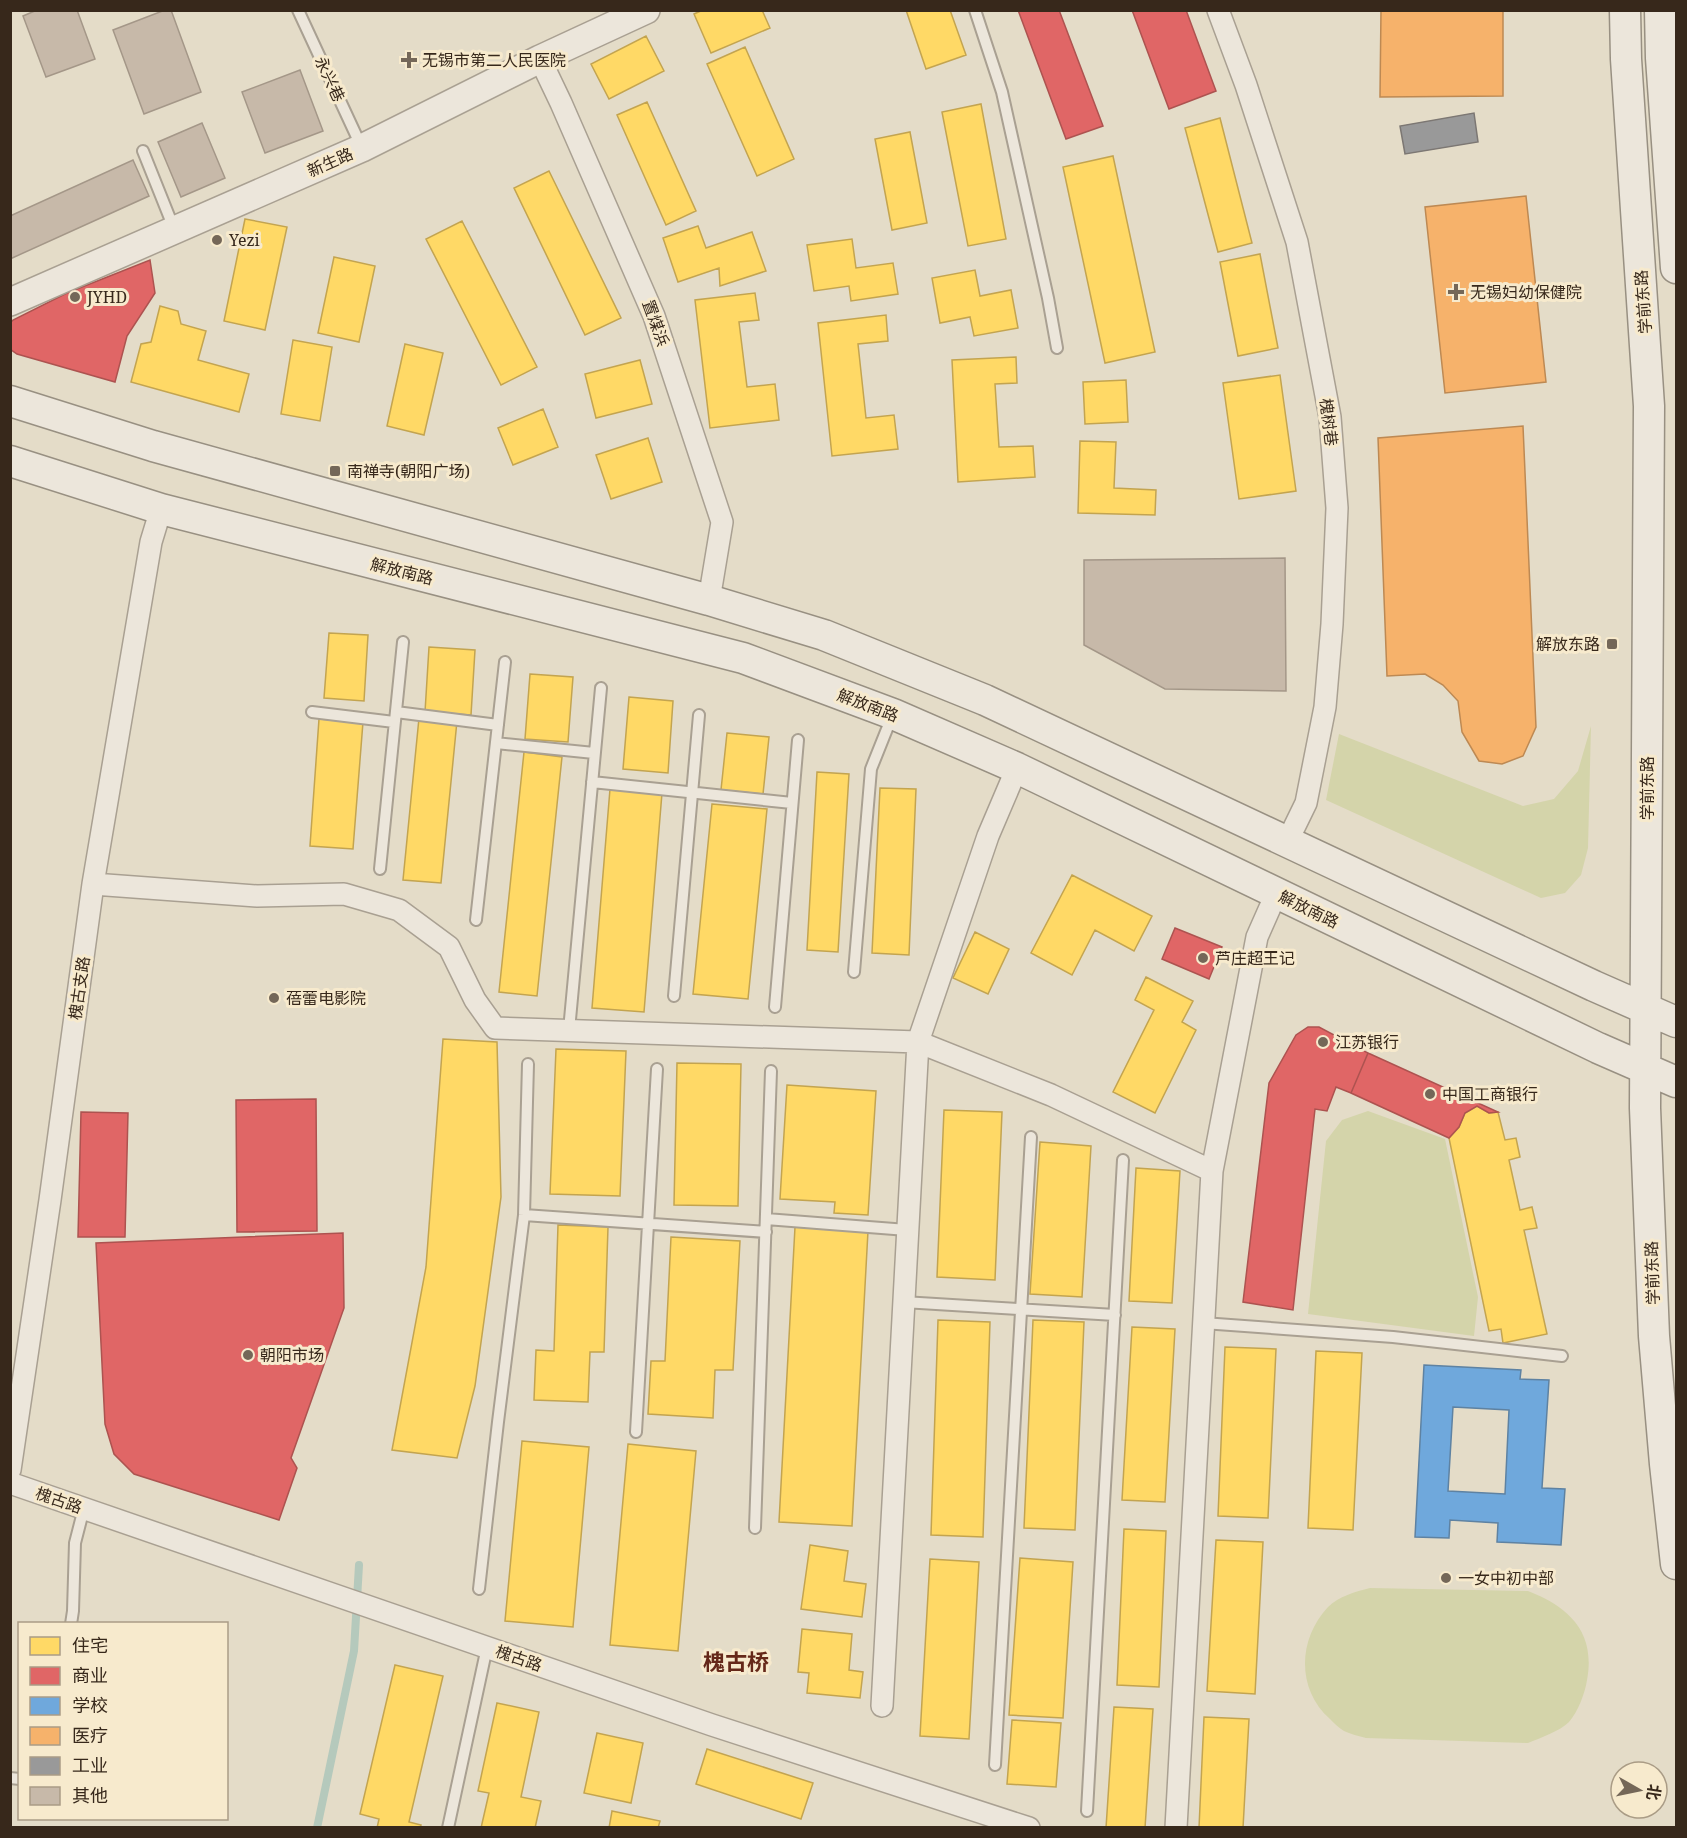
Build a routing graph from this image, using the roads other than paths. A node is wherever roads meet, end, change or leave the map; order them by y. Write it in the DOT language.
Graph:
graph roads {
  1 [pos="298,10"];
  2 [pos="646,10"];
  3 [pos="975,10"];
  4 [pos="1218,10"];
  5 [pos="1625,10"];
  6 [pos="1660,10"];
  7 [pos="1644,58"];
  8 [pos="540,59"];
  9 [pos="1672,133"];
  10 [pos="362,148"];
  11 [pos="143,151"];
  12 [pos="175,231"];
  13 [pos="1677,268"];
  14 [pos="10,302"];
  15 [pos="1057,348"];
  16 [pos="10,401"];
  17 [pos="10,461"];
  18 [pos="160,509"];
  19 [pos="709,600"];
  20 [pos="403,642"];
  21 [pos="505,662"];
  22 [pos="601,688"];
  23 [pos="312,712"];
  24 [pos="893,714"];
  25 [pos="699,715"];
  26 [pos="395,717"];
  27 [pos="498,725"];
  28 [pos="798,740"];
  29 [pos="496,743"];
  30 [pos="594,753"];
  31 [pos="1017,768"];
  32 [pos="592,782"];
  33 [pos="693,793"];
  34 [pos="792,802"];
  35 [pos="1287,842"];
  36 [pos="380,869"];
  37 [pos="93,884"];
  38 [pos="1276,894"];
  39 [pos="477,920"];
  40 [pos="854,972"];
  41 [pos="674,996"];
  42 [pos="775,1007"];
  43 [pos="1646,1008"];
  44 [pos="1677,1022"];
  45 [pos="569,1030"];
  46 [pos="918,1042"];
  47 [pos="528,1064"];
  48 [pos="1645,1067"];
  49 [pos="657,1069"];
  50 [pos="771,1071"];
  51 [pos="1677,1082"];
  52 [pos="1030,1137"];
  53 [pos="1123,1160"];
  54 [pos="1212,1171"];
  55 [pos="524,1215"];
  56 [pos="766,1219"];
  57 [pos="648,1223"];
  58 [pos="907,1230"];
  59 [pos="766,1232"];
  60 [pos="903,1302"];
  61 [pos="1020,1309"];
  62 [pos="1114,1315"];
  63 [pos="1203,1323"];
  64 [pos="1562,1356"];
  65 [pos="636,1432"];
  66 [pos="10,1470"];
  67 [pos="10,1484"];
  68 [pos="84,1508"];
  69 [pos="755,1528"];
  70 [pos="1677,1564"];
  71 [pos="479,1589"];
  72 [pos="71,1622"];
  73 [pos="487,1647"];
  74 [pos="882,1706"];
  75 [pos="995,1765"];
  76 [pos="1086,1811"];
  77 [pos="448,1827"];
  78 [pos="1029,1827"];
  79 [pos="1176,1827"];
  1 -- 10 [label="lane, 永兴巷"];
  2 -- 8 [label="street, 新生路"];
  3 -- 15 [label="lane"];
  4 -- 35 [label="street, 槐树巷"];
  5 -- 7 [label="main road, 学前东路"];
  6 -- 7 [label="main road, 学前东路"];
  7 -- 9 [label="main road, 学前东路"];
  7 -- 43 [label="main road, 学前东路"];
  8 -- 10 [label="street, 新生路"];
  8 -- 19 [label="street, 置煤浜"];
  9 -- 13 [label="main road, 学前东路"];
  10 -- 12 [label="street, 新生路"];
  11 -- 12 [label="lane"];
  12 -- 14 [label="street, 新生路"];
  16 -- 19 [label="main road"];
  17 -- 18 [label="main road, 解放南路"];
  18 -- 24 [label="main road, 解放南路"];
  18 -- 37 [label="street, 槐古支路"];
  19 -- 35 [label="main road"];
  20 -- 26 [label="lane"];
  21 -- 27 [label="lane"];
  22 -- 30 [label="lane"];
  23 -- 26 [label="lane"];
  24 -- 31 [label="main road, 解放南路"];
  24 -- 40 [label="lane"];
  25 -- 33 [label="lane"];
  26 -- 27 [label="lane"];
  26 -- 36 [label="lane"];
  27 -- 29 [label="lane"];
  28 -- 34 [label="lane"];
  29 -- 30 [label="lane"];
  29 -- 39 [label="lane"];
  30 -- 32 [label="lane"];
  31 -- 38 [label="main road, 解放南路"];
  31 -- 46 [label="street"];
  32 -- 33 [label="lane"];
  32 -- 45 [label="lane"];
  33 -- 34 [label="lane"];
  33 -- 41 [label="lane"];
  34 -- 42 [label="lane"];
  35 -- 43 [label="main road"];
  37 -- 45 [label="street"];
  37 -- 66 [label="street, 槐古支路"];
  38 -- 48 [label="main road, 解放南路"];
  38 -- 54 [label="street"];
  43 -- 44 [label="main road"];
  43 -- 48 [label="main road, 学前东路"];
  45 -- 46 [label="street"];
  46 -- 54 [label="street"];
  46 -- 58 [label="street"];
  47 -- 55 [label="lane"];
  48 -- 51 [label="main road, 解放南路"];
  48 -- 70 [label="main road, 学前东路"];
  49 -- 57 [label="lane"];
  50 -- 56 [label="lane"];
  52 -- 61 [label="lane"];
  53 -- 62 [label="lane"];
  54 -- 63 [label="street"];
  55 -- 57 [label="lane"];
  55 -- 71 [label="lane"];
  56 -- 58 [label="lane"];
  56 -- 59 [label="lane"];
  57 -- 59 [label="lane"];
  57 -- 65 [label="lane"];
  58 -- 60 [label="street"];
  59 -- 69 [label="lane"];
  60 -- 61 [label="lane"];
  60 -- 74 [label="street"];
  61 -- 62 [label="lane"];
  61 -- 75 [label="lane"];
  62 -- 76 [label="lane"];
  63 -- 64 [label="lane"];
  63 -- 79 [label="street"];
  67 -- 68 [label="street, 槐古路"];
  68 -- 72 [label="lane"];
  68 -- 73 [label="street, 槐古路"];
  73 -- 77 [label="lane"];
  73 -- 78 [label="street, 槐古路"];
}
